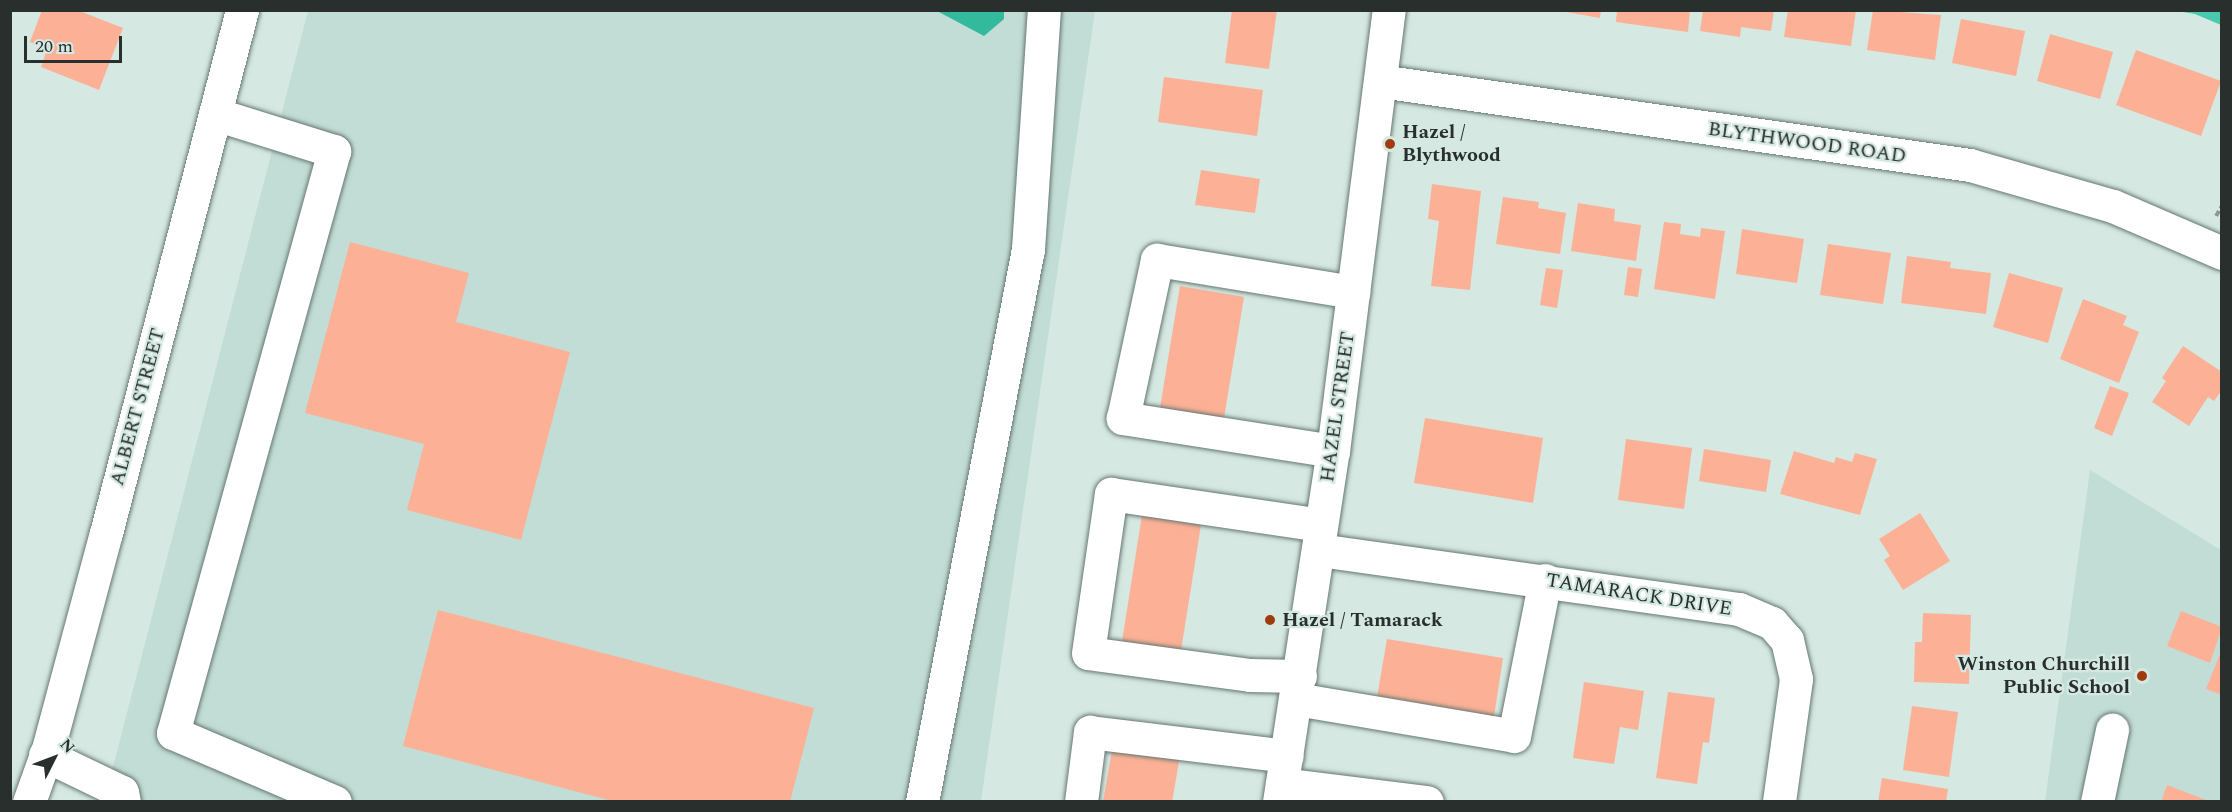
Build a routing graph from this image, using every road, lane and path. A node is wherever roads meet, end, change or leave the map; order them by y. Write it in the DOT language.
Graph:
graph roads {
  1 [pos="242,10"];
  2 [pos="1044,10"];
  3 [pos="1389,10"];
  4 [pos="1380,81"];
  5 [pos="215,114"];
  6 [pos="2222,253"];
  7 [pos="1353,292"];
  8 [pos="1333,451"];
  9 [pos="1320,538"];
  10 [pos="1545,580"];
  11 [pos="1298,688"];
  12 [pos="2112,730"];
  13 [pos="45,755"];
  14 [pos="1282,780"];
  15 [pos="29,801"];
  16 [pos="124,801"];
  17 [pos="335,801"];
  18 [pos="922,801"];
  19 [pos="1081,801"];
  20 [pos="1427,801"];
  21 [pos="1779,801"];
  22 [pos="2097,801"];
  1 -- 5 [label="street, ALBERT STREET"];
  2 -- 18 [label="street"];
  3 -- 4 [label="street, HAZEL STREET"];
  4 -- 6 [label="street, BLYTHWOOD ROAD"];
  4 -- 7 [label="street, HAZEL STREET"];
  5 -- 13 [label="street, ALBERT STREET"];
  5 -- 17 [label="street"];
  7 -- 8 [label="street, HAZEL STREET"];
  7 -- 8 [label="street"];
  8 -- 9 [label="street, HAZEL STREET"];
  9 -- 10 [label="street, TAMARACK DRIVE"];
  9 -- 11 [label="street, HAZEL STREET"];
  9 -- 11 [label="street, TAMARACK DRIVE"];
  10 -- 11 [label="street"];
  10 -- 21 [label="street, TAMARACK DRIVE"];
  11 -- 14 [label="street, HAZEL STREET"];
  12 -- 22 [label="street"];
  13 -- 15 [label="street, ALBERT STREET"];
  13 -- 16 [label="street"];
  14 -- 19 [label="street"];
  14 -- 20 [label="street"];
}
